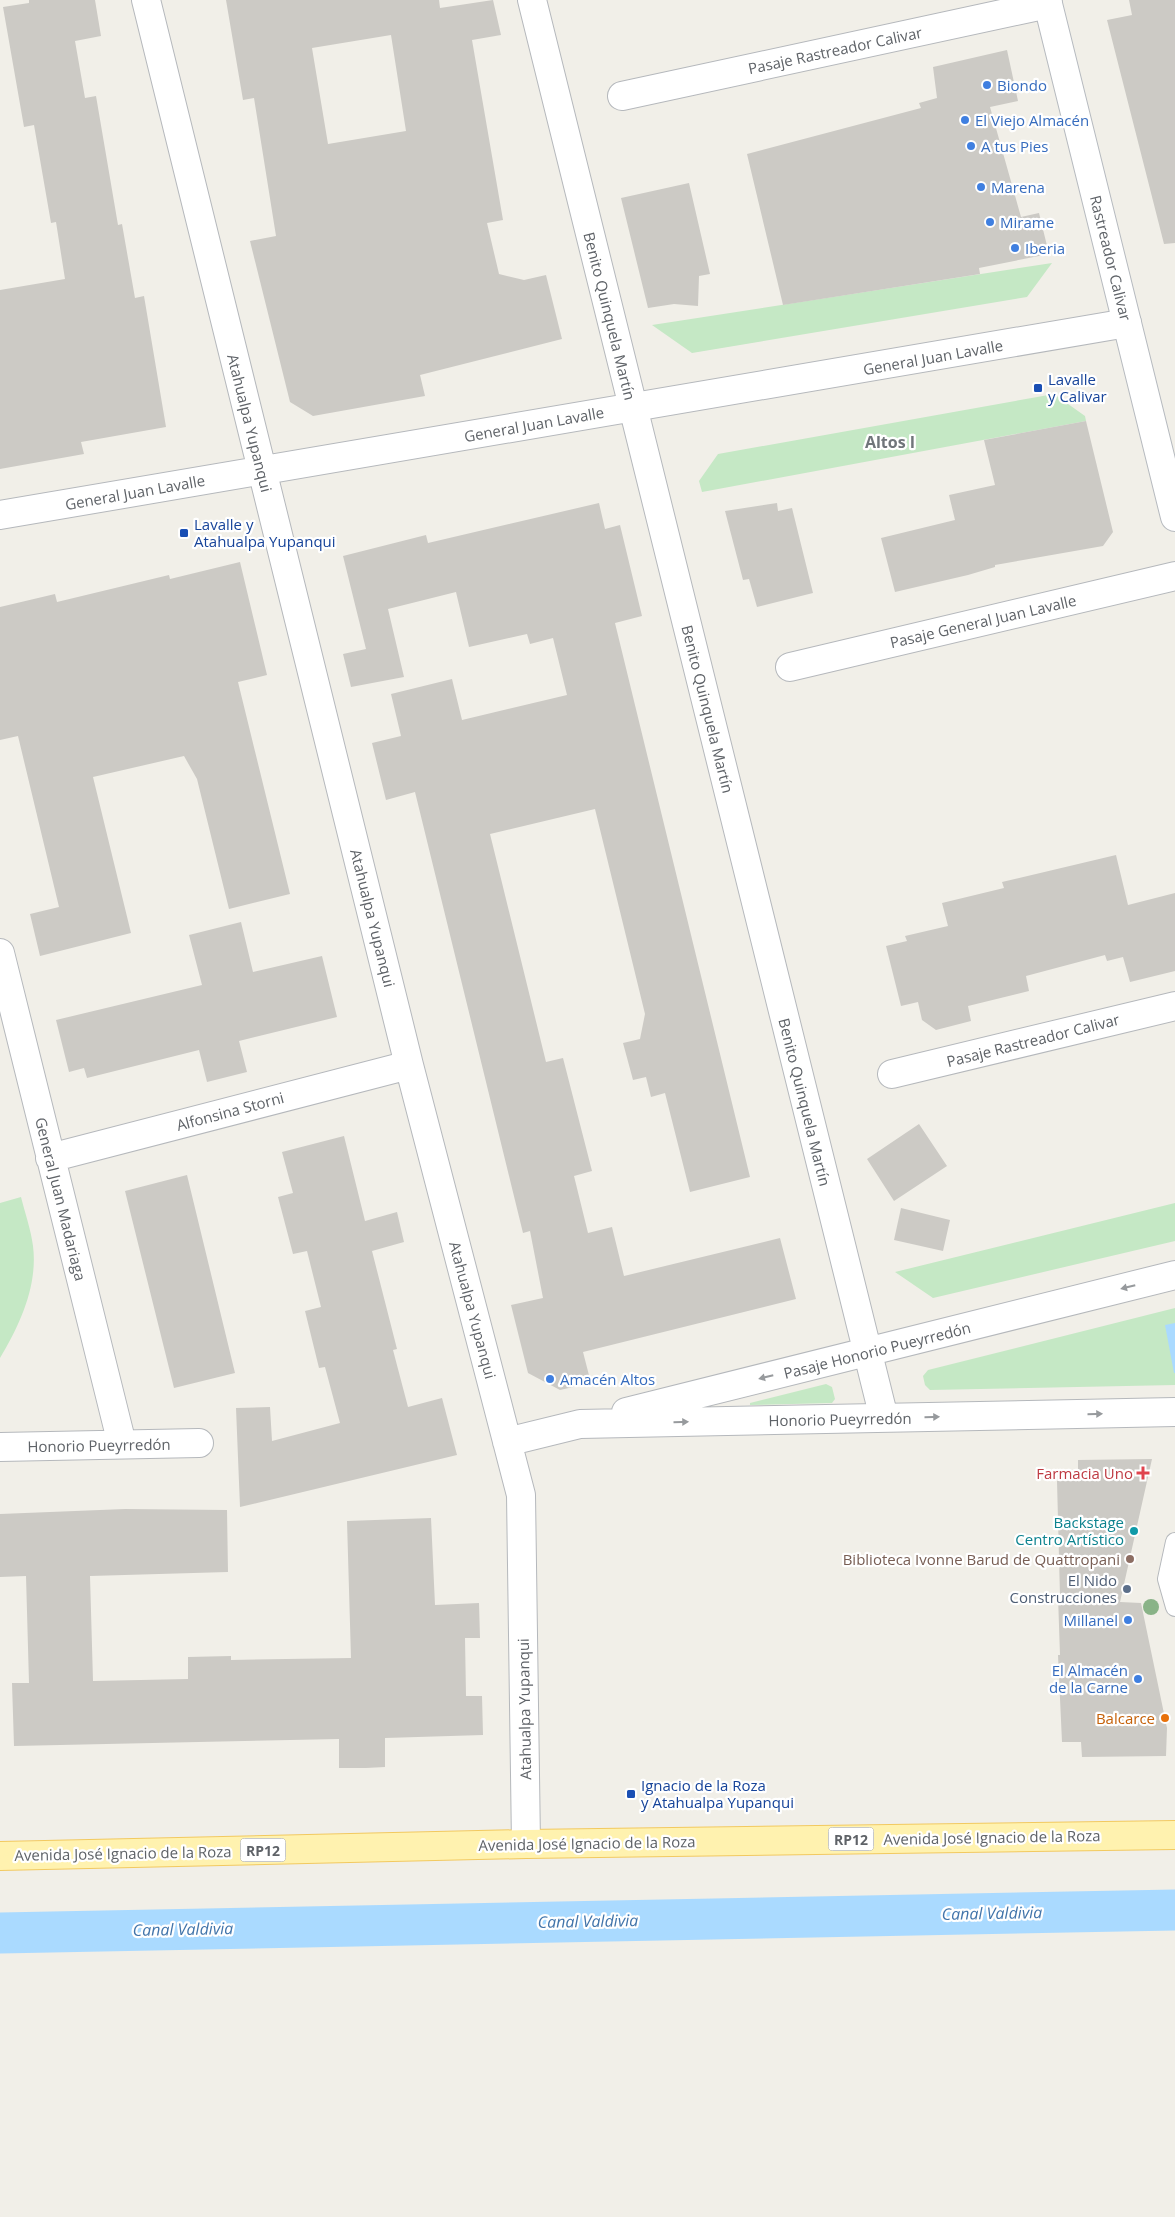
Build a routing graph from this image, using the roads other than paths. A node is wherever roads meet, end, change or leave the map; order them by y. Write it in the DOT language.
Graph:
graph roads {
  1 [pos="146,0"];
  2 [pos="532,0"];
  3 [pos="1048,2"];
  4 [pos="622,96"];
  5 [pos="1127,322"];
  6 [pos="632,408"];
  7 [pos="261,471"];
  8 [pos="0,515"];
  9 [pos="1175,517"];
  10 [pos="1175,576"];
  11 [pos="790,667"];
  12 [pos="0,953"];
  13 [pos="1175,1006"];
  14 [pos="409,1065"];
  15 [pos="892,1074"];
  16 [pos="50,1158"];
  17 [pos="1175,1276"];
  18 [pos="867,1352"];
  19 [pos="1175,1412"];
  20 [pos="884,1418"];
  21 [pos="580,1424"];
  22 [pos="507,1442"];
  23 [pos="199,1443"];
  24 [pos="122,1444"];
  25 [pos="0,1447"];
  26 [pos="1175,1542"];
  27 [pos="1175,1607"];
  28 [pos="1175,1835"];
  29 [pos="526,1844"];
  30 [pos="0,1856"];
  1 -- 7 [label="street, Atahualpa Yupanqui"];
  2 -- 6 [label="street, Benito Quinquela Martín"];
  3 -- 4 [label="street, Pasaje Rastreador Calivar"];
  3 -- 5 [label="street, Rastreador Calivar"];
  5 -- 6 [label="street, General Juan Lavalle"];
  5 -- 9 [label="street, Rastreador Calivar"];
  6 -- 7 [label="street, General Juan Lavalle"];
  6 -- 18 [label="street, Benito Quinquela Martín"];
  7 -- 8 [label="street, General Juan Lavalle"];
  7 -- 14 [label="street, Atahualpa Yupanqui"];
  10 -- 11 [label="street, Pasaje General Juan Lavalle"];
  12 -- 16 [label="street, General Juan Madariaga"];
  13 -- 15 [label="street, Pasaje Rastreador Calivar"];
  14 -- 16 [label="street, Alfonsina Storni"];
  14 -- 22 [label="street, Atahualpa Yupanqui"];
  16 -- 24 [label="street, General Juan Madariaga"];
  17 -- 18 [label="street, Pasaje Honorio Pueyrredón, one-way"];
  18 -- 20 [label="street, Benito Quinquela Martín"];
  18 -- 21 [label="street, Pasaje Honorio Pueyrredón, one-way"];
  20 -- 19 [label="street, Honorio Pueyrredón, one-way"];
  21 -- 20 [label="street, Honorio Pueyrredón, one-way"];
  21 -- 22 [label="street, Honorio Pueyrredón"];
  22 -- 29 [label="street, Atahualpa Yupanqui"];
  23 -- 24 [label="street, Honorio Pueyrredón"];
  24 -- 25 [label="street, Honorio Pueyrredón"];
  26 -- 27 [label="lane"];
  28 -- 29 [label="main road, Avenida José Ignacio de la Roza / RP12"];
  29 -- 30 [label="main road, Avenida José Ignacio de la Roza / RP12"];
}
